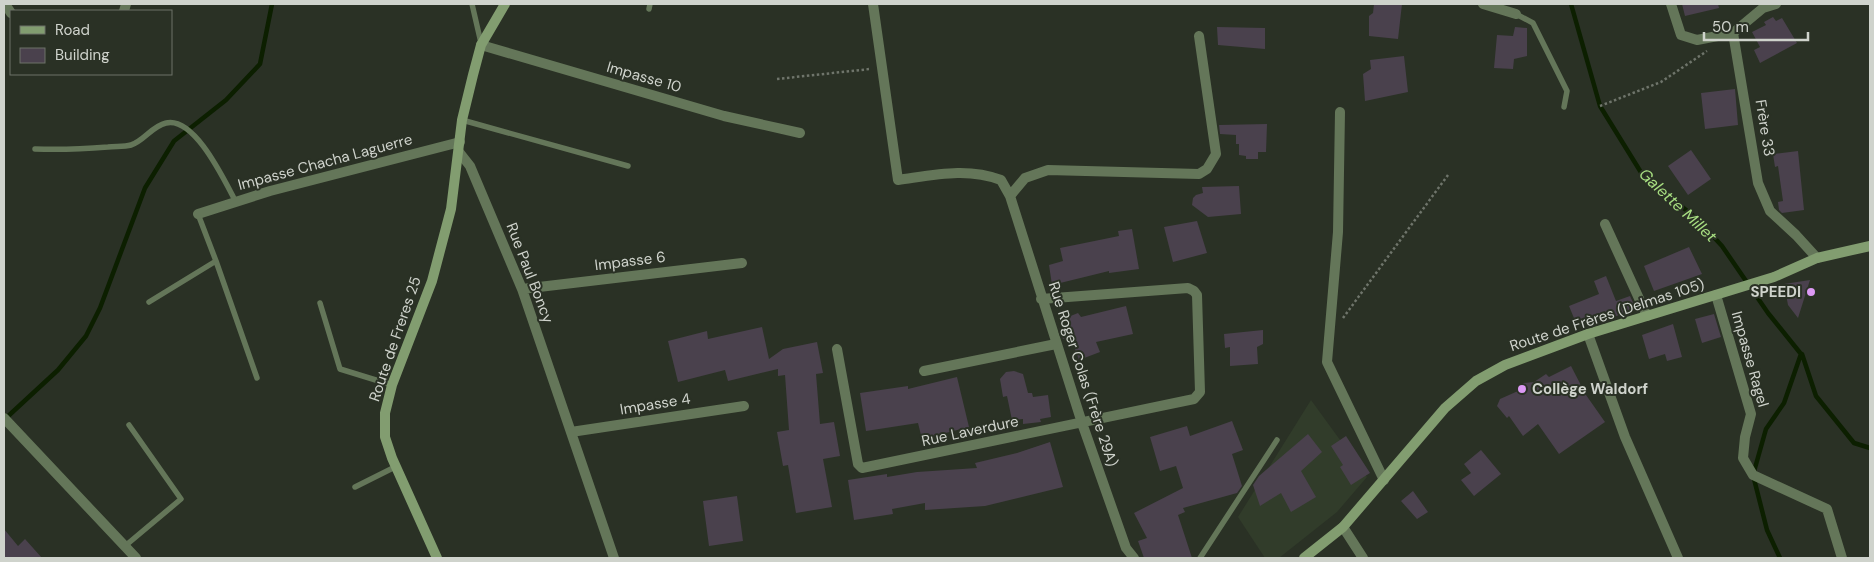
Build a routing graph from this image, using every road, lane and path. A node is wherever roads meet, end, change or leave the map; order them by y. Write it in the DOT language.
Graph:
graph roads {
  1 [pos="472,4"];
  2 [pos="505,4"];
  3 [pos="873,4"];
  4 [pos="1483,4"];
  5 [pos="1671,4"];
  6 [pos="1776,4"];
  7 [pos="1762,6"];
  8 [pos="1516,14"];
  9 [pos="1733,33"];
  10 [pos="1199,36"];
  11 [pos="481,45"];
  12 [pos="1711,48"];
  13 [pos="881,68"];
  14 [pos="777,79"];
  15 [pos="1600,106"];
  16 [pos="1564,107"];
  17 [pos="1340,112"];
  18 [pos="467,121"];
  19 [pos="800,133"];
  20 [pos="459,147"];
  21 [pos="35,149"];
  22 [pos="628,166"];
  23 [pos="1448,175"];
  24 [pos="1010,196"];
  25 [pos="236,202"];
  26 [pos="198,214"];
  27 [pos="1605,224"];
  28 [pos="1870,246"];
  29 [pos="1817,258"];
  30 [pos="216,261"];
  31 [pos="742,263"];
  32 [pos="522,288"];
  33 [pos="1716,295"];
  34 [pos="1041,298"];
  35 [pos="148,302"];
  36 [pos="320,303"];
  37 [pos="1647,316"];
  38 [pos="1588,334"];
  39 [pos="1329,338"];
  40 [pos="1056,344"];
  41 [pos="837,349"];
  42 [pos="924,371"];
  43 [pos="257,378"];
  44 [pos="392,385"];
  45 [pos="744,406"];
  46 [pos="1082,423"];
  47 [pos="129,425"];
  48 [pos="6,426"];
  49 [pos="571,432"];
  50 [pos="1277,440"];
  51 [pos="395,467"];
  52 [pos="1384,480"];
  53 [pos="355,487"];
  54 [pos="1343,527"];
  55 [pos="125,546"];
  56 [pos="1130,557"];
  57 [pos="136,558"];
  58 [pos="437,558"];
  59 [pos="614,558"];
  60 [pos="1200,558"];
  61 [pos="1304,558"];
  62 [pos="1363,558"];
  63 [pos="1678,558"];
  64 [pos="1842,558"];
  1 -- 11 [label="lane"];
  2 -- 11 [label="main road"];
  3 -- 13 [label="street"];
  4 -- 8 [label="street"];
  5 -- 9 [label="street"];
  6 -- 7 [label="street"];
  7 -- 9 [label="street"];
  8 -- 16 [label="lane"];
  9 -- 29 [label="street, Frère 33"];
  10 -- 24 [label="street"];
  11 -- 18 [label="main road"];
  11 -- 19 [label="street, Impasse 10"];
  12 -- 15 [label="path"];
  13 -- 14 [label="path"];
  13 -- 24 [label="street, Rue Roger Colas (Frère 29A)"];
  17 -- 39 [label="street"];
  18 -- 20 [label="main road"];
  18 -- 22 [label="lane"];
  20 -- 25 [label="street, Impasse Chacha Laguerre"];
  20 -- 32 [label="street, Rue Paul Boncy"];
  20 -- 44 [label="main road, Route de Freres 25"];
  21 -- 25 [label="lane"];
  23 -- 39 [label="path"];
  24 -- 34 [label="street, Rue Roger Colas (Frère 29A)"];
  25 -- 26 [label="street, Impasse Chacha Laguerre"];
  26 -- 30 [label="lane"];
  27 -- 37 [label="street"];
  28 -- 29 [label="main road, Route de Frères (Delmas 105)"];
  29 -- 33 [label="main road, Route de Frères (Delmas 105)"];
  30 -- 35 [label="lane"];
  30 -- 43 [label="lane"];
  31 -- 32 [label="street, Impasse 6"];
  32 -- 49 [label="street, Rue Paul Boncy"];
  33 -- 37 [label="main road, Route de Frères (Delmas 105)"];
  33 -- 64 [label="street, Impasse Ragel"];
  34 -- 40 [label="street, Rue Roger Colas (Frère 29A)"];
  34 -- 46 [label="street, Rue Laverdure"];
  36 -- 44 [label="lane"];
  37 -- 38 [label="main road, Route de Frères (Delmas 105)"];
  38 -- 52 [label="main road, Route de Frères (Delmas 105)"];
  38 -- 63 [label="street"];
  39 -- 52 [label="street"];
  40 -- 42 [label="street"];
  40 -- 46 [label="street, Rue Roger Colas (Frère 29A)"];
  41 -- 46 [label="street, Rue Laverdure"];
  44 -- 51 [label="main road, Route de Freres 25"];
  45 -- 49 [label="street, Impasse 4"];
  46 -- 56 [label="street, Rue Roger Colas (Frère 29A)"];
  47 -- 55 [label="lane"];
  48 -- 55 [label="street"];
  49 -- 59 [label="street, Rue Paul Boncy"];
  50 -- 60 [label="lane"];
  51 -- 53 [label="lane"];
  51 -- 58 [label="main road, Route de Freres 25"];
  52 -- 54 [label="main road, Route de Frères (Delmas 105)"];
  54 -- 61 [label="main road, Route de Frères (Delmas 105)"];
  54 -- 62 [label="street"];
  55 -- 57 [label="street"];
}
